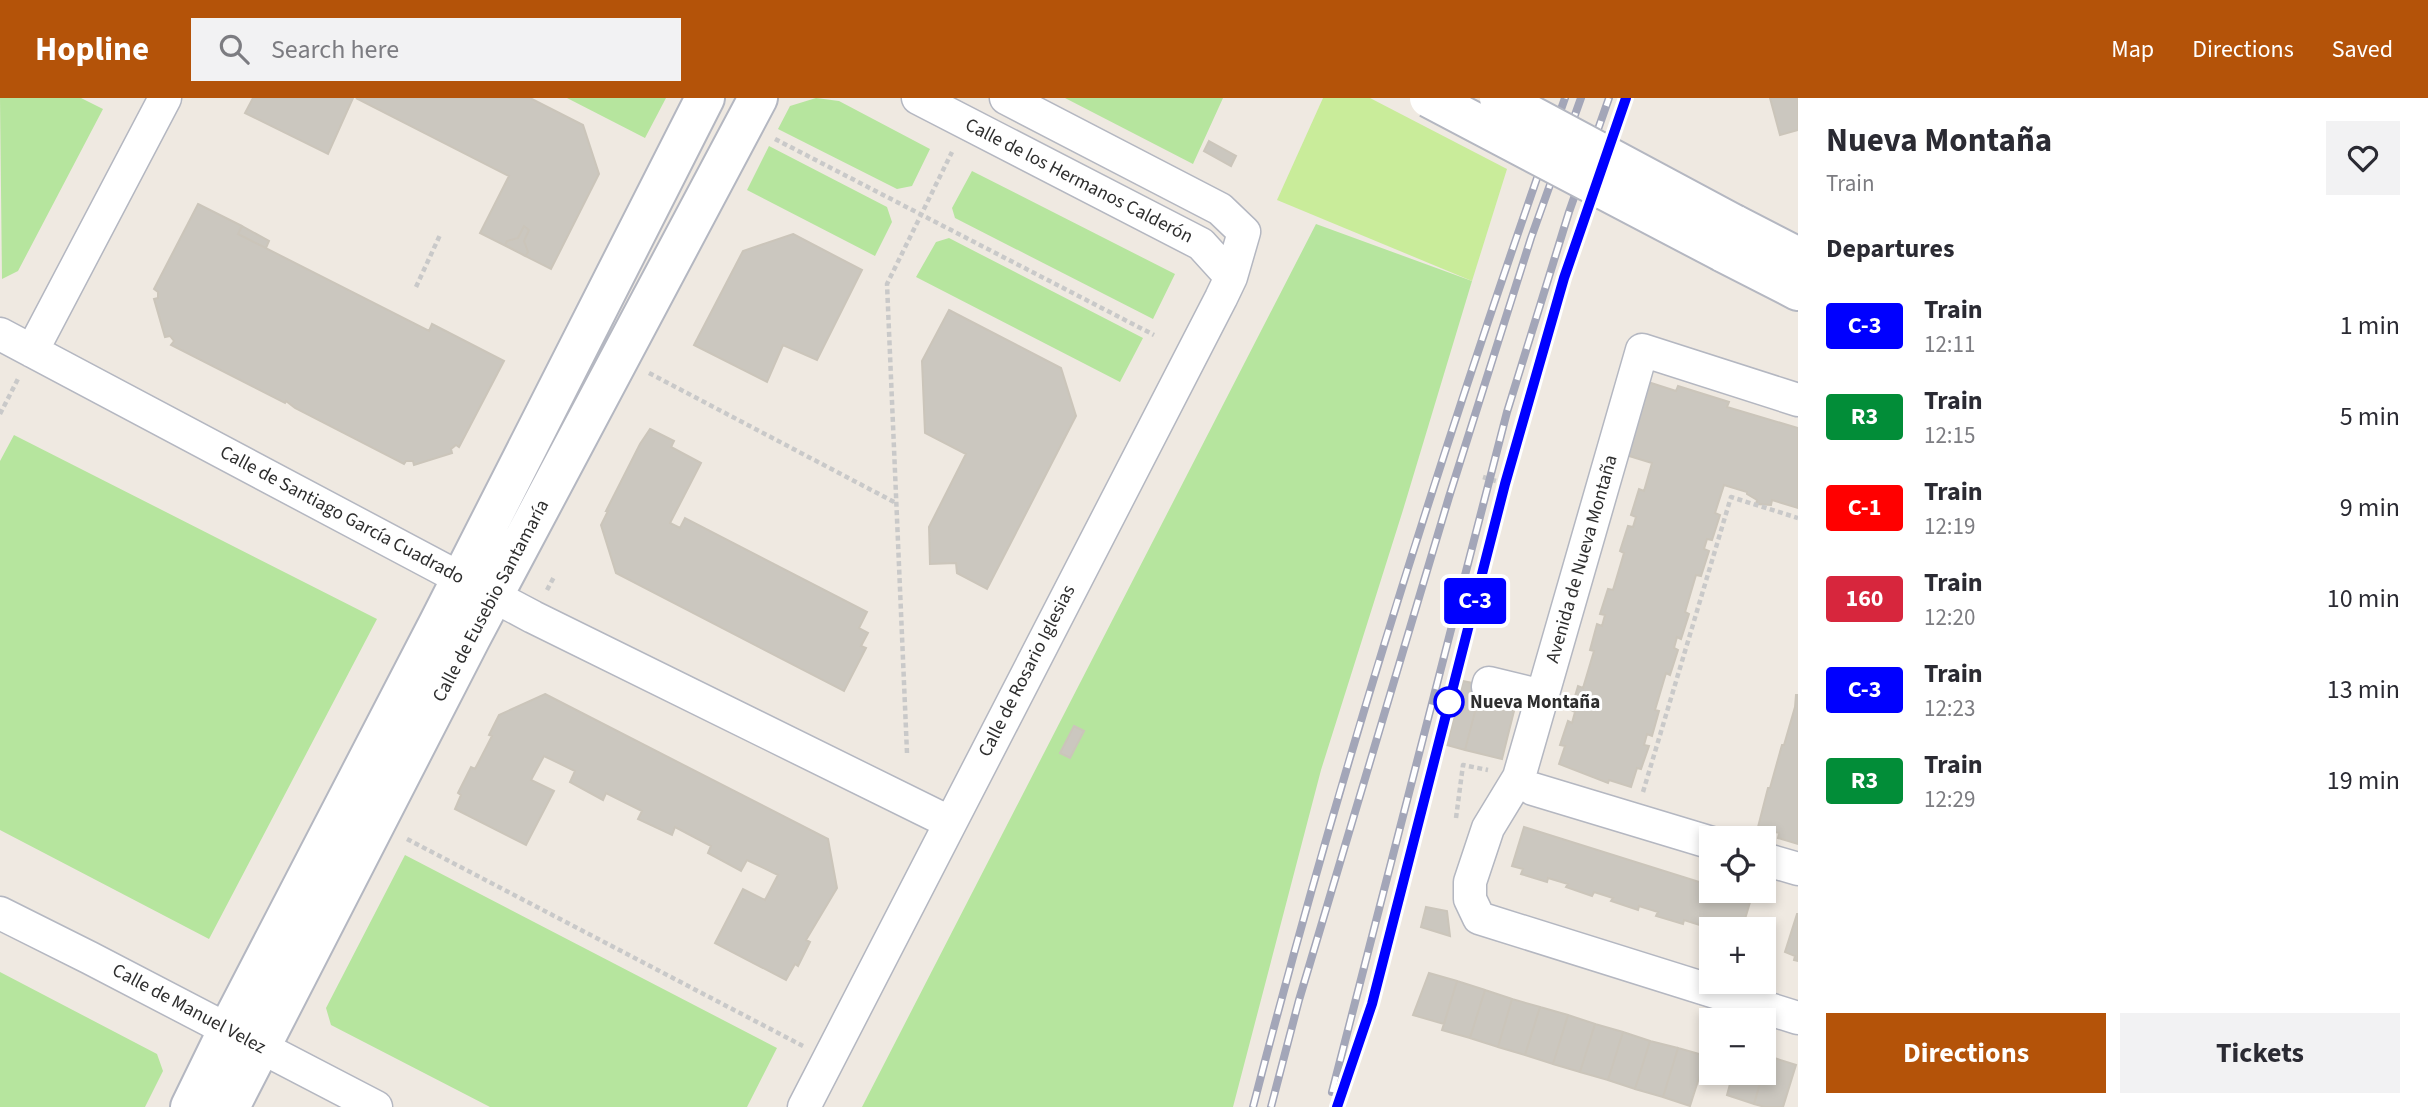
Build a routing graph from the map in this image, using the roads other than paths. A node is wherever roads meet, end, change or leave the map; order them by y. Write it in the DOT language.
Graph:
graph roads {
  1 [pos="165,98"];
  2 [pos="705,98"];
  3 [pos="918,98"];
  4 [pos="1006,98"];
  5 [pos="1429,98"];
  6 [pos="1499,98"];
  7 [pos="762,116"];
  8 [pos="1244,232"];
  9 [pos="1728,238"];
  10 [pos="1798,257"];
  11 [pos="1231,277"];
  12 [pos="1798,291"];
  13 [pos="0,334"];
  14 [pos="32,351"];
  15 [pos="1798,400"];
  16 [pos="460,579"];
  17 [pos="494,596"];
  18 [pos="1488,687"];
  19 [pos="1542,696"];
  20 [pos="1533,789"];
  21 [pos="949,822"];
  22 [pos="1699,839"];
  23 [pos="1776,863"];
  24 [pos="1798,869"];
  25 [pos="0,913"];
  26 [pos="1798,1018"];
  27 [pos="228,1028"];
  28 [pos="262,1047"];
  29 [pos="190,1107"];
  30 [pos="230,1107"];
  31 [pos="376,1107"];
  32 [pos="804,1107"];
  1 -- 14 [label="street"];
  2 -- 16 [label="main road, Calle de Eusebio Santamaría"];
  3 -- 11 [label="street, Calle de los Hermanos Calderón"];
  4 -- 8 [label="street, Calle de los Hermanos Calderón"];
  5 -- 9 [label="main road, bridge"];
  6 -- 9 [label="main road, bridge"];
  7 -- 17 [label="main road, Calle de Eusebio Santamaría"];
  8 -- 11 [label="street, Calle de Rosario Iglesias"];
  9 -- 10 [label="main road"];
  9 -- 12 [label="main road"];
  11 -- 21 [label="street, Calle de Rosario Iglesias"];
  13 -- 14 [label="street, Calle de Santiago García Cuadrado"];
  14 -- 16 [label="street, Calle de Santiago García Cuadrado"];
  15 -- 19 [label="street, Avenida de Nueva Montaña"];
  16 -- 17 [label="street, Calle de Santiago García Cuadrado"];
  16 -- 27 [label="main road, Calle de Eusebio Santamaría"];
  17 -- 21 [label="street, Calle de Santiago García Cuadrado"];
  17 -- 28 [label="main road, Calle de Eusebio Santamaría"];
  18 -- 19 [label="street"];
  19 -- 26 [label="street, Avenida de Nueva Montaña"];
  20 -- 22 [label="street"];
  21 -- 32 [label="street, Calle de Rosario Iglesias"];
  23 -- 24 [label="street"];
  25 -- 27 [label="street, Calle de Manuel Velez"];
  27 -- 28 [label="street, Calle de Manuel Velez"];
  27 -- 29 [label="main road, Calle de Eusebio Santamaría"];
  28 -- 30 [label="main road, Calle de Eusebio Santamaría"];
  28 -- 31 [label="street, Calle de Manuel Velez"];
}
